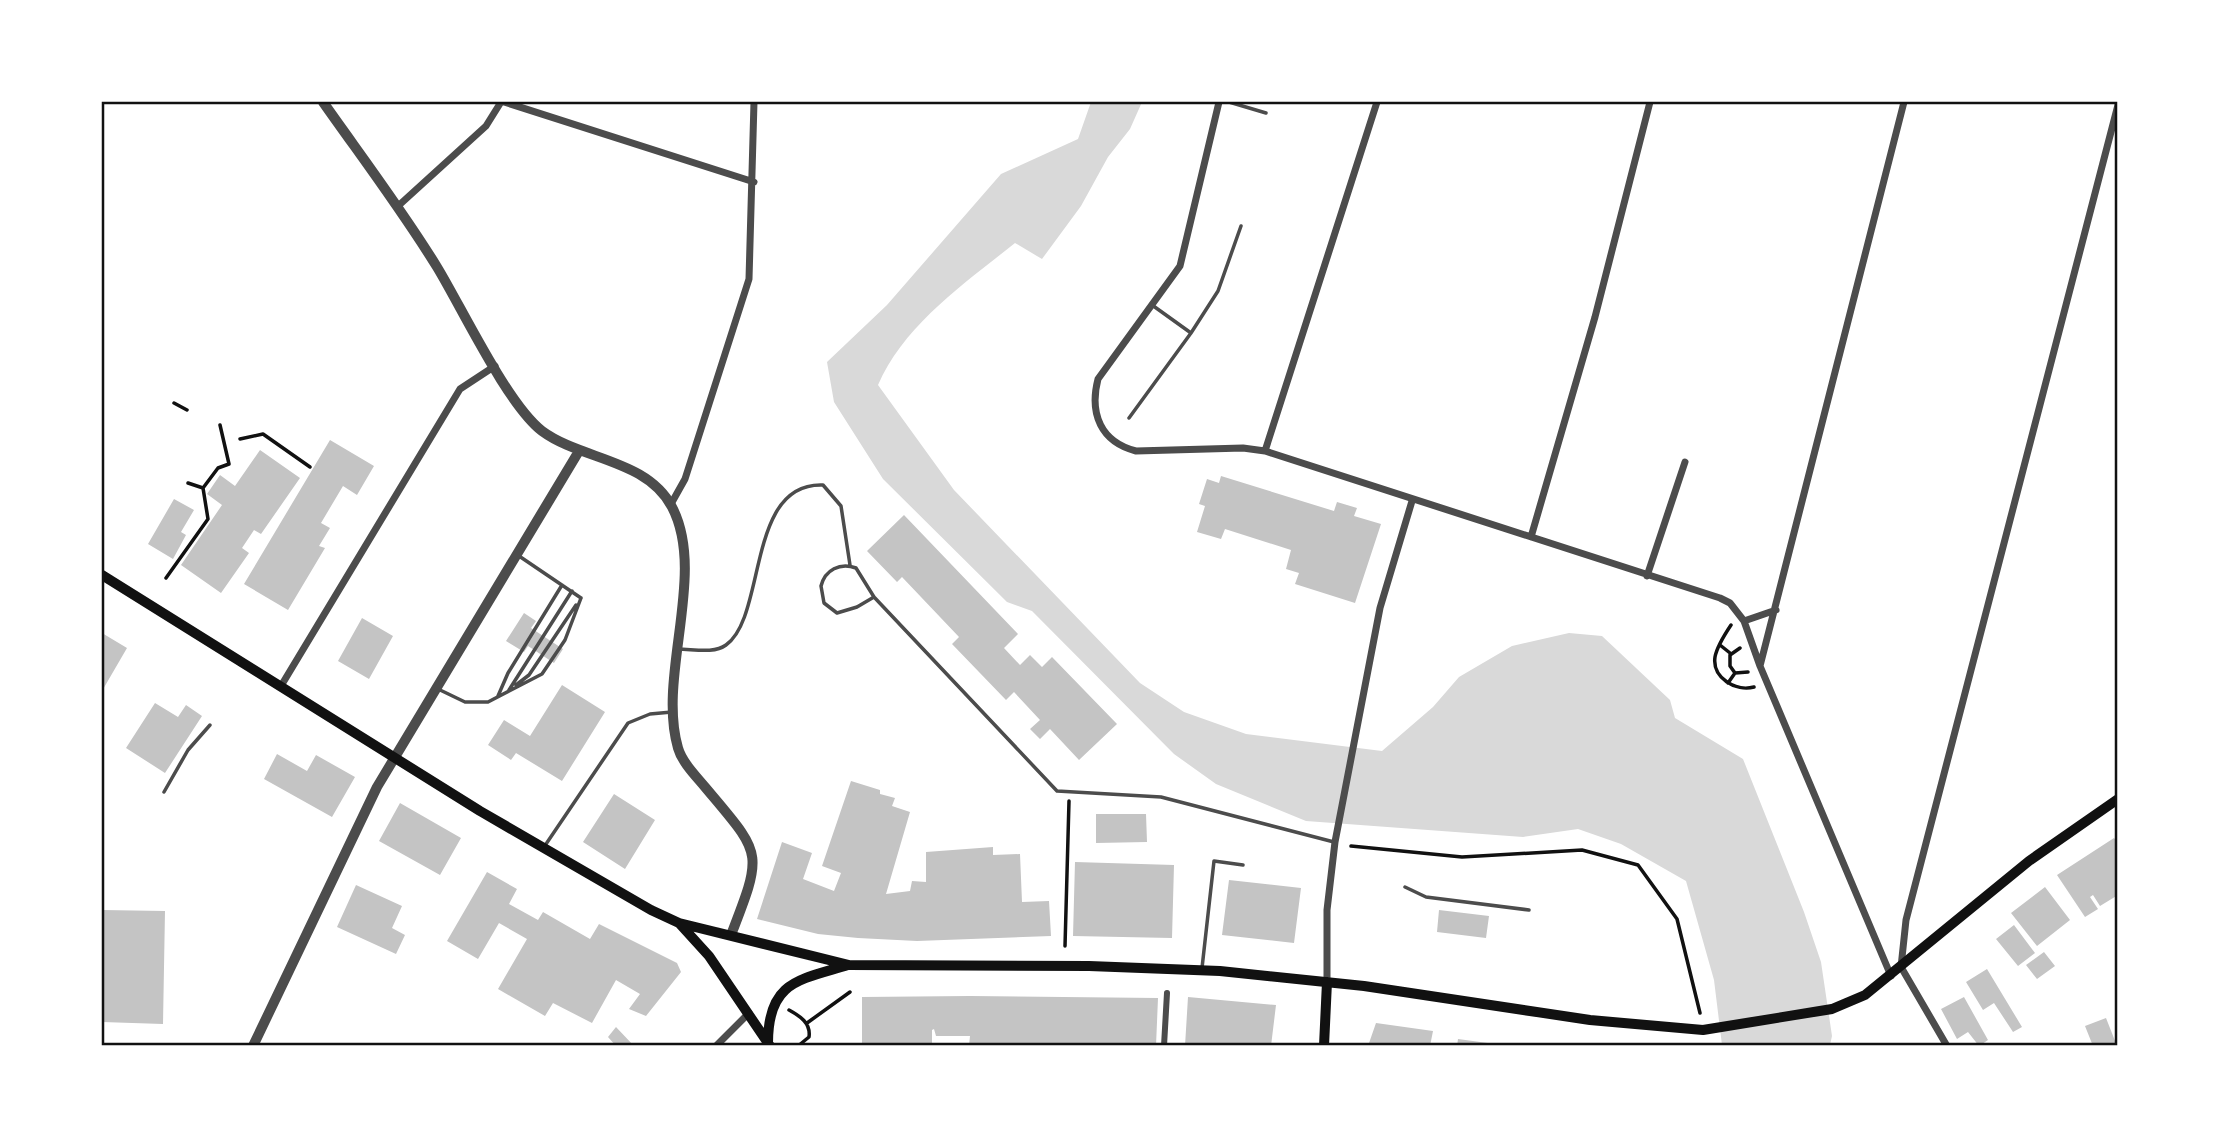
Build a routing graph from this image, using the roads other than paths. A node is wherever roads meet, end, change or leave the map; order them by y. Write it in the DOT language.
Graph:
graph roads {
  1 [pos="323,102"];
  2 [pos="502,102"];
  3 [pos="754,102"];
  4 [pos="1219,102"];
  5 [pos="1229,102"];
  6 [pos="1377,102"];
  7 [pos="1650,102"];
  8 [pos="1904,102"];
  9 [pos="2118,105"];
  10 [pos="1266,113"];
  11 [pos="754,182"];
  12 [pos="397,206"];
  13 [pos="1241,226"];
  14 [pos="1152,305"];
  15 [pos="1191,333"];
  16 [pos="495,366"];
  17 [pos="1129,418"];
  18 [pos="579,451"];
  19 [pos="1265,451"];
  20 [pos="1685,462"];
  21 [pos="1412,501"];
  22 [pos="671,504"];
  23 [pos="1531,537"];
  24 [pos="517,554"];
  25 [pos="850,565"];
  26 [pos="1647,576"];
  27 [pos="103,579"];
  28 [pos="562,585"];
  29 [pos="572,591"];
  30 [pos="874,597"];
  31 [pos="581,598"];
  32 [pos="1776,610"];
  33 [pos="1744,621"];
  34 [pos="678,649"];
  35 [pos="1760,666"];
  36 [pos="281,687"];
  37 [pos="437,688"];
  38 [pos="507,692"];
  39 [pos="497,698"];
  40 [pos="674,712"];
  41 [pos="210,725"];
  42 [pos="394,758"];
  43 [pos="164,792"];
  44 [pos="2118,799"];
  45 [pos="1336,838"];
  46 [pos="543,848"];
  47 [pos="1243,865"];
  48 [pos="1405,887"];
  49 [pos="1529,910"];
  50 [pos="679,923"];
  51 [pos="731,935"];
  52 [pos="849,965"];
  53 [pos="1901,967"];
  54 [pos="1202,970"];
  55 [pos="1891,976"];
  56 [pos="1327,982"];
  57 [pos="1167,993"];
  58 [pos="749,1013"];
  59 [pos="769,1044"];
  60 [pos="253,1045"];
  61 [pos="716,1045"];
  62 [pos="1164,1045"];
  63 [pos="1324,1045"];
  64 [pos="1947,1045"];
  1 -- 12 [label="street"];
  2 -- 11 [label="street"];
  2 -- 12 [label="street"];
  3 -- 11 [label="street"];
  4 -- 14 [label="street"];
  5 -- 10 [label="lane"];
  6 -- 19 [label="street"];
  7 -- 23 [label="street"];
  8 -- 32 [label="street"];
  9 -- 53 [label="street"];
  11 -- 22 [label="street"];
  12 -- 16 [label="street"];
  13 -- 15 [label="lane"];
  14 -- 15 [label="lane"];
  14 -- 19 [label="street"];
  15 -- 17 [label="lane"];
  16 -- 18 [label="street"];
  16 -- 36 [label="street"];
  18 -- 22 [label="street"];
  18 -- 24 [label="street"];
  19 -- 21 [label="street"];
  20 -- 26 [label="street"];
  21 -- 23 [label="street"];
  21 -- 45 [label="street"];
  22 -- 34 [label="street"];
  23 -- 26 [label="street"];
  24 -- 28 [label="lane"];
  24 -- 37 [label="street"];
  25 -- 30 [label="lane"];
  25 -- 30 [label="lane"];
  25 -- 34 [label="lane"];
  26 -- 33 [label="street"];
  27 -- 36 [label="main road"];
  28 -- 29 [label="lane"];
  28 -- 39 [label="lane"];
  29 -- 31 [label="lane"];
  29 -- 38 [label="lane"];
  30 -- 45 [label="lane"];
  31 -- 38 [label="lane"];
  31 -- 38 [label="lane"];
  32 -- 33 [label="street"];
  32 -- 35 [label="street"];
  33 -- 35 [label="street"];
  34 -- 40 [label="street"];
  35 -- 55 [label="street"];
  36 -- 42 [label="main road"];
  37 -- 39 [label="lane"];
  37 -- 42 [label="street"];
  38 -- 39 [label="lane"];
  40 -- 46 [label="lane"];
  40 -- 51 [label="street"];
  41 -- 43 [label="lane"];
  42 -- 46 [label="main road"];
  42 -- 60 [label="street"];
  44 -- 53 [label="main road"];
  45 -- 56 [label="street"];
  46 -- 50 [label="main road"];
  47 -- 54 [label="lane"];
  48 -- 49 [label="lane"];
  50 -- 51 [label="main road"];
  50 -- 58 [label="main road"];
  51 -- 52 [label="main road"];
  52 -- 54 [label="main road"];
  52 -- 59 [label="main road"];
  53 -- 55 [label="main road"];
  53 -- 64 [label="street"];
  54 -- 56 [label="main road"];
  55 -- 56 [label="main road"];
  56 -- 63 [label="main road"];
  57 -- 62 [label="street"];
  58 -- 59 [label="main road"];
  58 -- 61 [label="street"];
}
